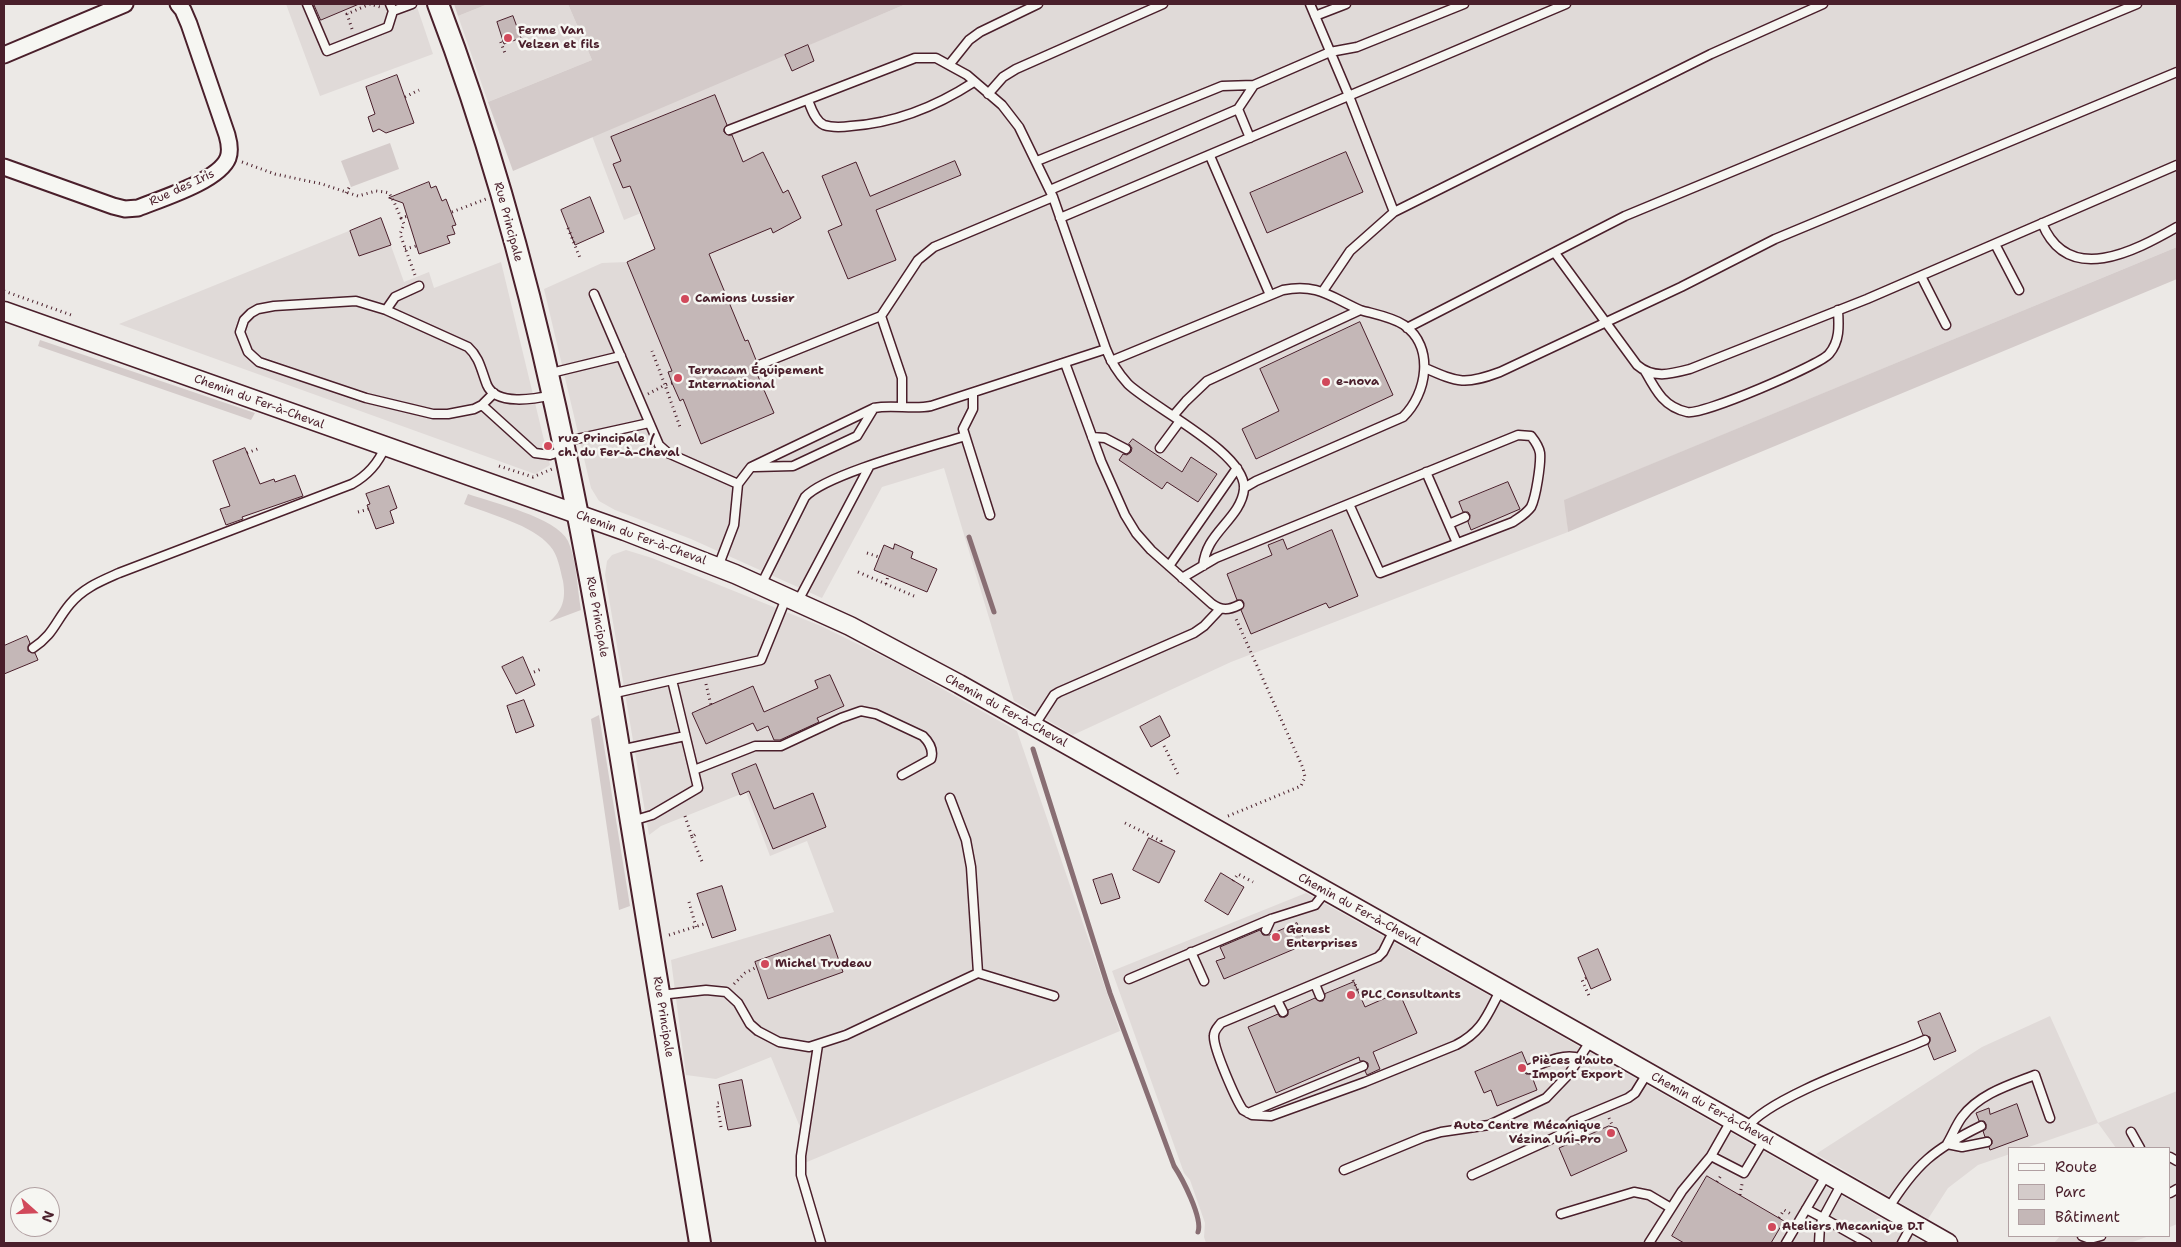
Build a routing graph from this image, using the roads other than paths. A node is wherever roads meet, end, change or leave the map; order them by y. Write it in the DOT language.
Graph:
graph roads {
  1 [pos="125,4"];
  2 [pos="178,4"];
  3 [pos="307,4"];
  4 [pos="412,4"];
  5 [pos="438,4"];
  6 [pos="1038,4"];
  7 [pos="1163,4"];
  8 [pos="1310,4"];
  9 [pos="1346,4"];
  10 [pos="1464,4"];
  11 [pos="1566,4"];
  12 [pos="1823,4"];
  13 [pos="2137,4"];
  14 [pos="391,8"];
  15 [pos="1315,16"];
  16 [pos="1330,52"];
  17 [pos="4,56"];
  18 [pos="949,64"];
  19 [pos="2177,72"];
  20 [pos="974,82"];
  21 [pos="1254,85"];
  22 [pos="988,94"];
  23 [pos="1349,96"];
  24 [pos="808,100"];
  25 [pos="1238,109"];
  26 [pos="729,130"];
  27 [pos="1250,138"];
  28 [pos="1210,156"];
  29 [pos="1037,161"];
  30 [pos="2177,165"];
  31 [pos="4,167"];
  32 [pos="1052,194"];
  33 [pos="1394,212"];
  34 [pos="1060,218"];
  35 [pos="2042,224"];
  36 [pos="2177,227"];
  37 [pos="1995,244"];
  38 [pos="1555,253"];
  39 [pos="1921,276"];
  40 [pos="418,282"];
  41 [pos="2019,290"];
  42 [pos="1323,291"];
  43 [pos="594,294"];
  44 [pos="1270,295"];
  45 [pos="386,310"];
  46 [pos="1360,310"];
  47 [pos="1838,310"];
  48 [pos="4,311"];
  49 [pos="881,316"];
  50 [pos="1606,322"];
  51 [pos="1946,325"];
  52 [pos="1407,328"];
  53 [pos="1106,349"];
  54 [pos="621,356"];
  55 [pos="1111,361"];
  56 [pos="1064,362"];
  57 [pos="758,365"];
  58 [pos="1425,368"];
  59 [pos="1645,372"];
  60 [pos="547,374"];
  61 [pos="494,393"];
  62 [pos="973,393"];
  63 [pos="552,395"];
  64 [pos="482,406"];
  65 [pos="902,407"];
  66 [pos="874,408"];
  67 [pos="1176,418"];
  68 [pos="649,423"];
  69 [pos="965,436"];
  70 [pos="1092,437"];
  71 [pos="564,446"];
  72 [pos="385,447"];
  73 [pos="1160,448"];
  74 [pos="1126,449"];
  75 [pos="751,467"];
  76 [pos="869,467"];
  77 [pos="1237,468"];
  78 [pos="1426,472"];
  79 [pos="738,484"];
  80 [pos="1244,488"];
  81 [pos="1349,504"];
  82 [pos="579,515"];
  83 [pos="990,515"];
  84 [pos="1465,517"];
  85 [pos="1449,524"];
  86 [pos="1457,543"];
  87 [pos="1169,566"];
  88 [pos="1203,566"];
  89 [pos="718,567"];
  90 [pos="1182,578"];
  91 [pos="761,585"];
  92 [pos="792,599"];
  93 [pos="1236,607"];
  94 [pos="1220,609"];
  95 [pos="32,648"];
  96 [pos="672,680"];
  97 [pos="610,694"];
  98 [pos="837,710"];
  99 [pos="841,718"];
  100 [pos="1034,727"];
  101 [pos="685,736"];
  102 [pos="620,750"];
  103 [pos="694,770"];
  104 [pos="902,776"];
  105 [pos="950,798"];
  106 [pos="631,821"];
  107 [pos="1326,891"];
  108 [pos="1271,919"];
  109 [pos="1266,930"];
  110 [pos="1394,930"];
  111 [pos="1191,952"];
  112 [pos="978,973"];
  113 [pos="1128,979"];
  114 [pos="1204,981"];
  115 [pos="1314,984"];
  116 [pos="1501,989"];
  117 [pos="660,995"];
  118 [pos="1054,996"];
  119 [pos="1320,996"];
  120 [pos="1277,1000"];
  121 [pos="1283,1012"];
  122 [pos="1592,1040"];
  123 [pos="1925,1040"];
  124 [pos="818,1045"];
  125 [pos="1580,1058"];
  126 [pos="1363,1066"];
  127 [pos="1529,1069"];
  128 [pos="1648,1072"];
  129 [pos="1248,1113"];
  130 [pos="2050,1118"];
  131 [pos="1732,1119"];
  132 [pos="1573,1121"];
  133 [pos="1981,1126"];
  134 [pos="1747,1128"];
  135 [pos="2131,1132"];
  136 [pos="1765,1138"];
  137 [pos="1580,1139"];
  138 [pos="1987,1142"];
  139 [pos="1947,1144"];
  140 [pos="2139,1147"];
  141 [pos="1711,1156"];
  142 [pos="1344,1170"];
  143 [pos="1826,1174"];
  144 [pos="1472,1175"];
  145 [pos="1842,1183"];
  146 [pos="1671,1208"];
  147 [pos="1806,1209"];
  148 [pos="1888,1209"];
  149 [pos="1562,1214"];
  150 [pos="1823,1218"];
  151 [pos="1913,1223"];
  152 [pos="2085,1237"];
  153 [pos="2097,1237"];
  154 [pos="700,1243"];
  155 [pos="821,1243"];
  156 [pos="1649,1243"];
  157 [pos="1786,1243"];
  158 [pos="1819,1243"];
  159 [pos="1867,1243"];
  160 [pos="1902,1243"];
  161 [pos="1948,1243"];
  1 -- 17 [label="street"];
  2 -- 31 [label="street, Rue des Iris"];
  3 -- 14 [label="lane"];
  4 -- 14 [label="lane"];
  5 -- 60 [label="main road, Rue Principale"];
  6 -- 18 [label="lane"];
  7 -- 22 [label="lane"];
  8 -- 15 [label="lane"];
  9 -- 15 [label="lane"];
  10 -- 16 [label="lane"];
  11 -- 23 [label="lane"];
  12 -- 33 [label="lane"];
  13 -- 38 [label="lane"];
  15 -- 16 [label="lane"];
  16 -- 21 [label="lane"];
  16 -- 23 [label="lane"];
  18 -- 20 [label="lane"];
  18 -- 24 [label="lane"];
  19 -- 50 [label="lane"];
  20 -- 22 [label="lane"];
  20 -- 24 [label="lane"];
  21 -- 25 [label="lane"];
  21 -- 29 [label="lane"];
  22 -- 29 [label="lane"];
  23 -- 27 [label="lane"];
  23 -- 33 [label="lane"];
  24 -- 26 [label="lane"];
  25 -- 27 [label="lane"];
  25 -- 32 [label="lane"];
  27 -- 28 [label="lane"];
  28 -- 34 [label="lane"];
  28 -- 44 [label="lane"];
  29 -- 32 [label="lane"];
  30 -- 35 [label="lane"];
  32 -- 34 [label="lane"];
  32 -- 49 [label="lane"];
  33 -- 42 [label="lane"];
  34 -- 53 [label="lane"];
  35 -- 36 [label="lane"];
  35 -- 37 [label="lane"];
  37 -- 39 [label="lane"];
  37 -- 41 [label="lane"];
  38 -- 50 [label="lane"];
  38 -- 52 [label="lane"];
  39 -- 47 [label="lane"];
  39 -- 51 [label="lane"];
  40 -- 45 [label="lane"];
  42 -- 44 [label="lane"];
  42 -- 46 [label="lane"];
  43 -- 54 [label="lane"];
  44 -- 55 [label="lane"];
  45 -- 61 [label="lane"];
  45 -- 64 [label="lane"];
  46 -- 52 [label="lane"];
  46 -- 67 [label="lane"];
  47 -- 59 [label="lane"];
  47 -- 59 [label="lane"];
  48 -- 72 [label="street, Chemin du Fer-à-Cheval"];
  49 -- 57 [label="lane"];
  49 -- 65 [label="lane"];
  50 -- 58 [label="lane"];
  50 -- 59 [label="lane"];
  52 -- 58 [label="lane"];
  53 -- 55 [label="lane"];
  53 -- 56 [label="lane"];
  54 -- 60 [label="lane"];
  54 -- 68 [label="lane"];
  55 -- 67 [label="lane"];
  56 -- 62 [label="lane"];
  56 -- 70 [label="lane"];
  58 -- 80 [label="lane"];
  60 -- 63 [label="main road, Rue Principale"];
  61 -- 63 [label="lane"];
  61 -- 64 [label="lane"];
  62 -- 65 [label="lane"];
  62 -- 69 [label="lane"];
  63 -- 71 [label="main road, Rue Principale"];
  64 -- 71 [label="lane"];
  65 -- 66 [label="lane"];
  66 -- 75 [label="lane"];
  66 -- 75 [label="lane"];
  67 -- 73 [label="lane"];
  67 -- 77 [label="lane"];
  68 -- 71 [label="lane"];
  68 -- 79 [label="lane"];
  69 -- 76 [label="lane"];
  69 -- 83 [label="lane"];
  70 -- 74 [label="lane"];
  70 -- 87 [label="lane"];
  71 -- 82 [label="main road, Rue Principale"];
  72 -- 82 [label="street, Chemin du Fer-à-Cheval"];
  72 -- 95 [label="lane"];
  75 -- 79 [label="lane"];
  76 -- 91 [label="lane"];
  76 -- 92 [label="lane"];
  77 -- 80 [label="lane"];
  77 -- 87 [label="lane"];
  78 -- 81 [label="lane"];
  78 -- 85 [label="lane"];
  78 -- 86 [label="lane"];
  79 -- 89 [label="lane"];
  80 -- 88 [label="lane"];
  81 -- 86 [label="lane"];
  81 -- 88 [label="lane"];
  82 -- 89 [label="street, Chemin du Fer-à-Cheval"];
  82 -- 97 [label="main road, Rue Principale"];
  84 -- 85 [label="lane"];
  85 -- 86 [label="lane"];
  87 -- 90 [label="lane"];
  88 -- 90 [label="lane"];
  89 -- 91 [label="street, Chemin du Fer-à-Cheval"];
  90 -- 94 [label="lane"];
  91 -- 92 [label="street, Chemin du Fer-à-Cheval"];
  92 -- 96 [label="lane"];
  92 -- 100 [label="street, Chemin du Fer-à-Cheval"];
  93 -- 94 [label="lane"];
  94 -- 100 [label="lane"];
  96 -- 97 [label="lane"];
  96 -- 101 [label="lane"];
  97 -- 102 [label="main road, Rue Principale"];
  98 -- 99 [label="lane"];
  99 -- 103 [label="lane"];
  99 -- 104 [label="lane"];
  100 -- 107 [label="street, Chemin du Fer-à-Cheval"];
  101 -- 102 [label="lane"];
  101 -- 103 [label="lane"];
  102 -- 106 [label="main road, Rue Principale"];
  103 -- 106 [label="lane"];
  105 -- 112 [label="lane"];
  106 -- 117 [label="main road, Rue Principale"];
  107 -- 108 [label="lane"];
  107 -- 110 [label="street, Chemin du Fer-à-Cheval"];
  108 -- 109 [label="lane"];
  108 -- 111 [label="lane"];
  110 -- 115 [label="lane"];
  110 -- 116 [label="street, Chemin du Fer-à-Cheval"];
  111 -- 113 [label="lane"];
  111 -- 114 [label="lane"];
  112 -- 118 [label="lane"];
  112 -- 124 [label="lane"];
  115 -- 119 [label="lane"];
  115 -- 120 [label="lane"];
  116 -- 122 [label="street, Chemin du Fer-à-Cheval"];
  116 -- 129 [label="lane"];
  117 -- 124 [label="lane"];
  117 -- 154 [label="main road, Rue Principale"];
  120 -- 121 [label="lane"];
  120 -- 129 [label="lane"];
  122 -- 125 [label="lane"];
  122 -- 128 [label="street, Chemin du Fer-à-Cheval"];
  123 -- 134 [label="lane"];
  124 -- 155 [label="lane"];
  125 -- 127 [label="lane"];
  125 -- 142 [label="lane"];
  126 -- 129 [label="lane"];
  128 -- 131 [label="street, Chemin du Fer-à-Cheval"];
  128 -- 132 [label="lane"];
  130 -- 139 [label="lane"];
  131 -- 134 [label="street, Chemin du Fer-à-Cheval"];
  131 -- 141 [label="lane"];
  132 -- 137 [label="lane"];
  132 -- 144 [label="lane"];
  133 -- 139 [label="lane"];
  134 -- 136 [label="street, Chemin du Fer-à-Cheval"];
  135 -- 140 [label="lane"];
  136 -- 141 [label="lane"];
  136 -- 143 [label="street, Chemin du Fer-à-Cheval"];
  138 -- 139 [label="lane"];
  139 -- 148 [label="lane"];
  141 -- 146 [label="lane"];
  143 -- 145 [label="street, Chemin du Fer-à-Cheval"];
  143 -- 147 [label="lane"];
  145 -- 148 [label="street, Chemin du Fer-à-Cheval"];
  145 -- 150 [label="lane"];
  146 -- 149 [label="lane"];
  146 -- 156 [label="lane"];
  147 -- 150 [label="lane"];
  147 -- 157 [label="lane"];
  148 -- 151 [label="street, Chemin du Fer-à-Cheval"];
  150 -- 158 [label="lane"];
  150 -- 159 [label="lane"];
  151 -- 160 [label="lane"];
  151 -- 161 [label="street, Chemin du Fer-à-Cheval"];
  152 -- 153 [label="lane"];
}
